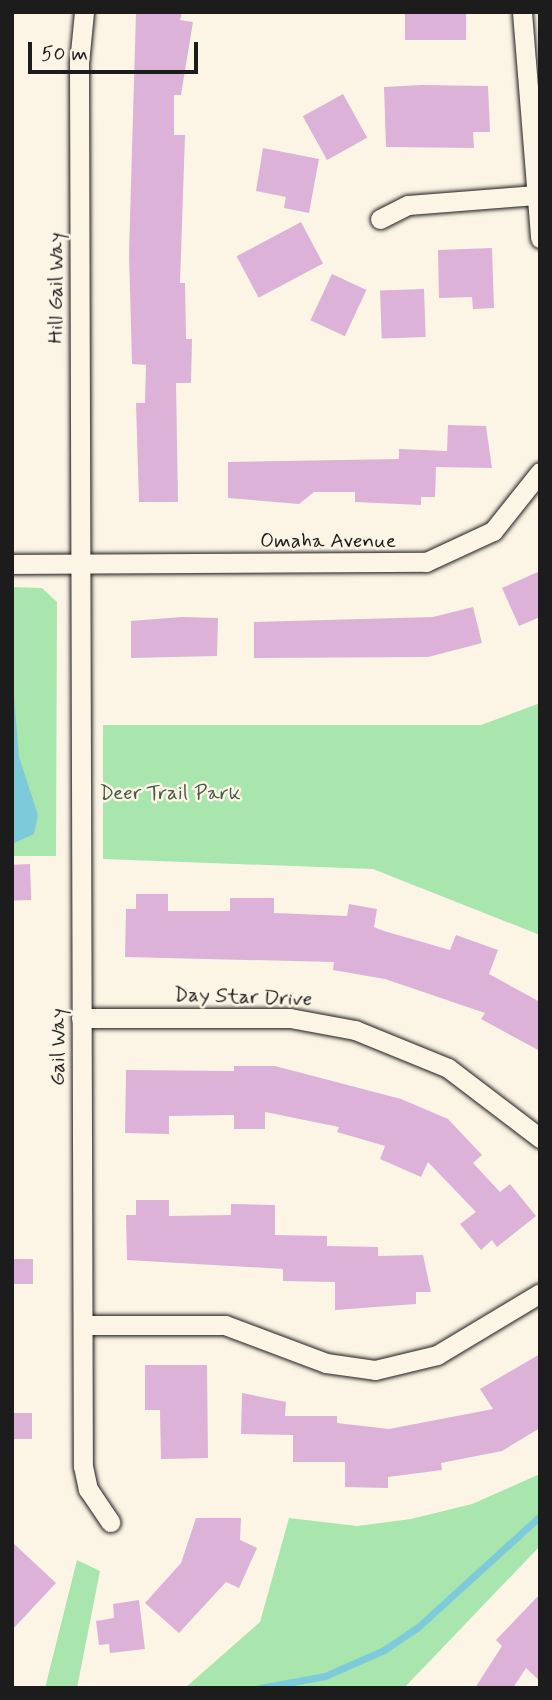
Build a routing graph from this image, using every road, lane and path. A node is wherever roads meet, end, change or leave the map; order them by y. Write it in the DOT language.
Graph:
graph roads {
  1 [pos="84,12"];
  2 [pos="522,12"];
  3 [pos="536,195"];
  4 [pos="380,219"];
  5 [pos="540,238"];
  6 [pos="540,472"];
  7 [pos="12,564"];
  8 [pos="79,564"];
  9 [pos="81,1018"];
  10 [pos="540,1138"];
  11 [pos="540,1293"];
  12 [pos="82,1325"];
  13 [pos="110,1522"];
  1 -- 8 [label="street, Hill Gail Way"];
  2 -- 3 [label="street"];
  3 -- 4 [label="street"];
  3 -- 5 [label="street"];
  6 -- 8 [label="street, Omaha Avenue"];
  7 -- 8 [label="street, Omaha Avenue"];
  8 -- 9 [label="street, Gail Way"];
  9 -- 10 [label="street, Day Star Drive"];
  9 -- 12 [label="street, Gail Way"];
  11 -- 12 [label="street"];
  12 -- 13 [label="street, Gail Way"];
}
